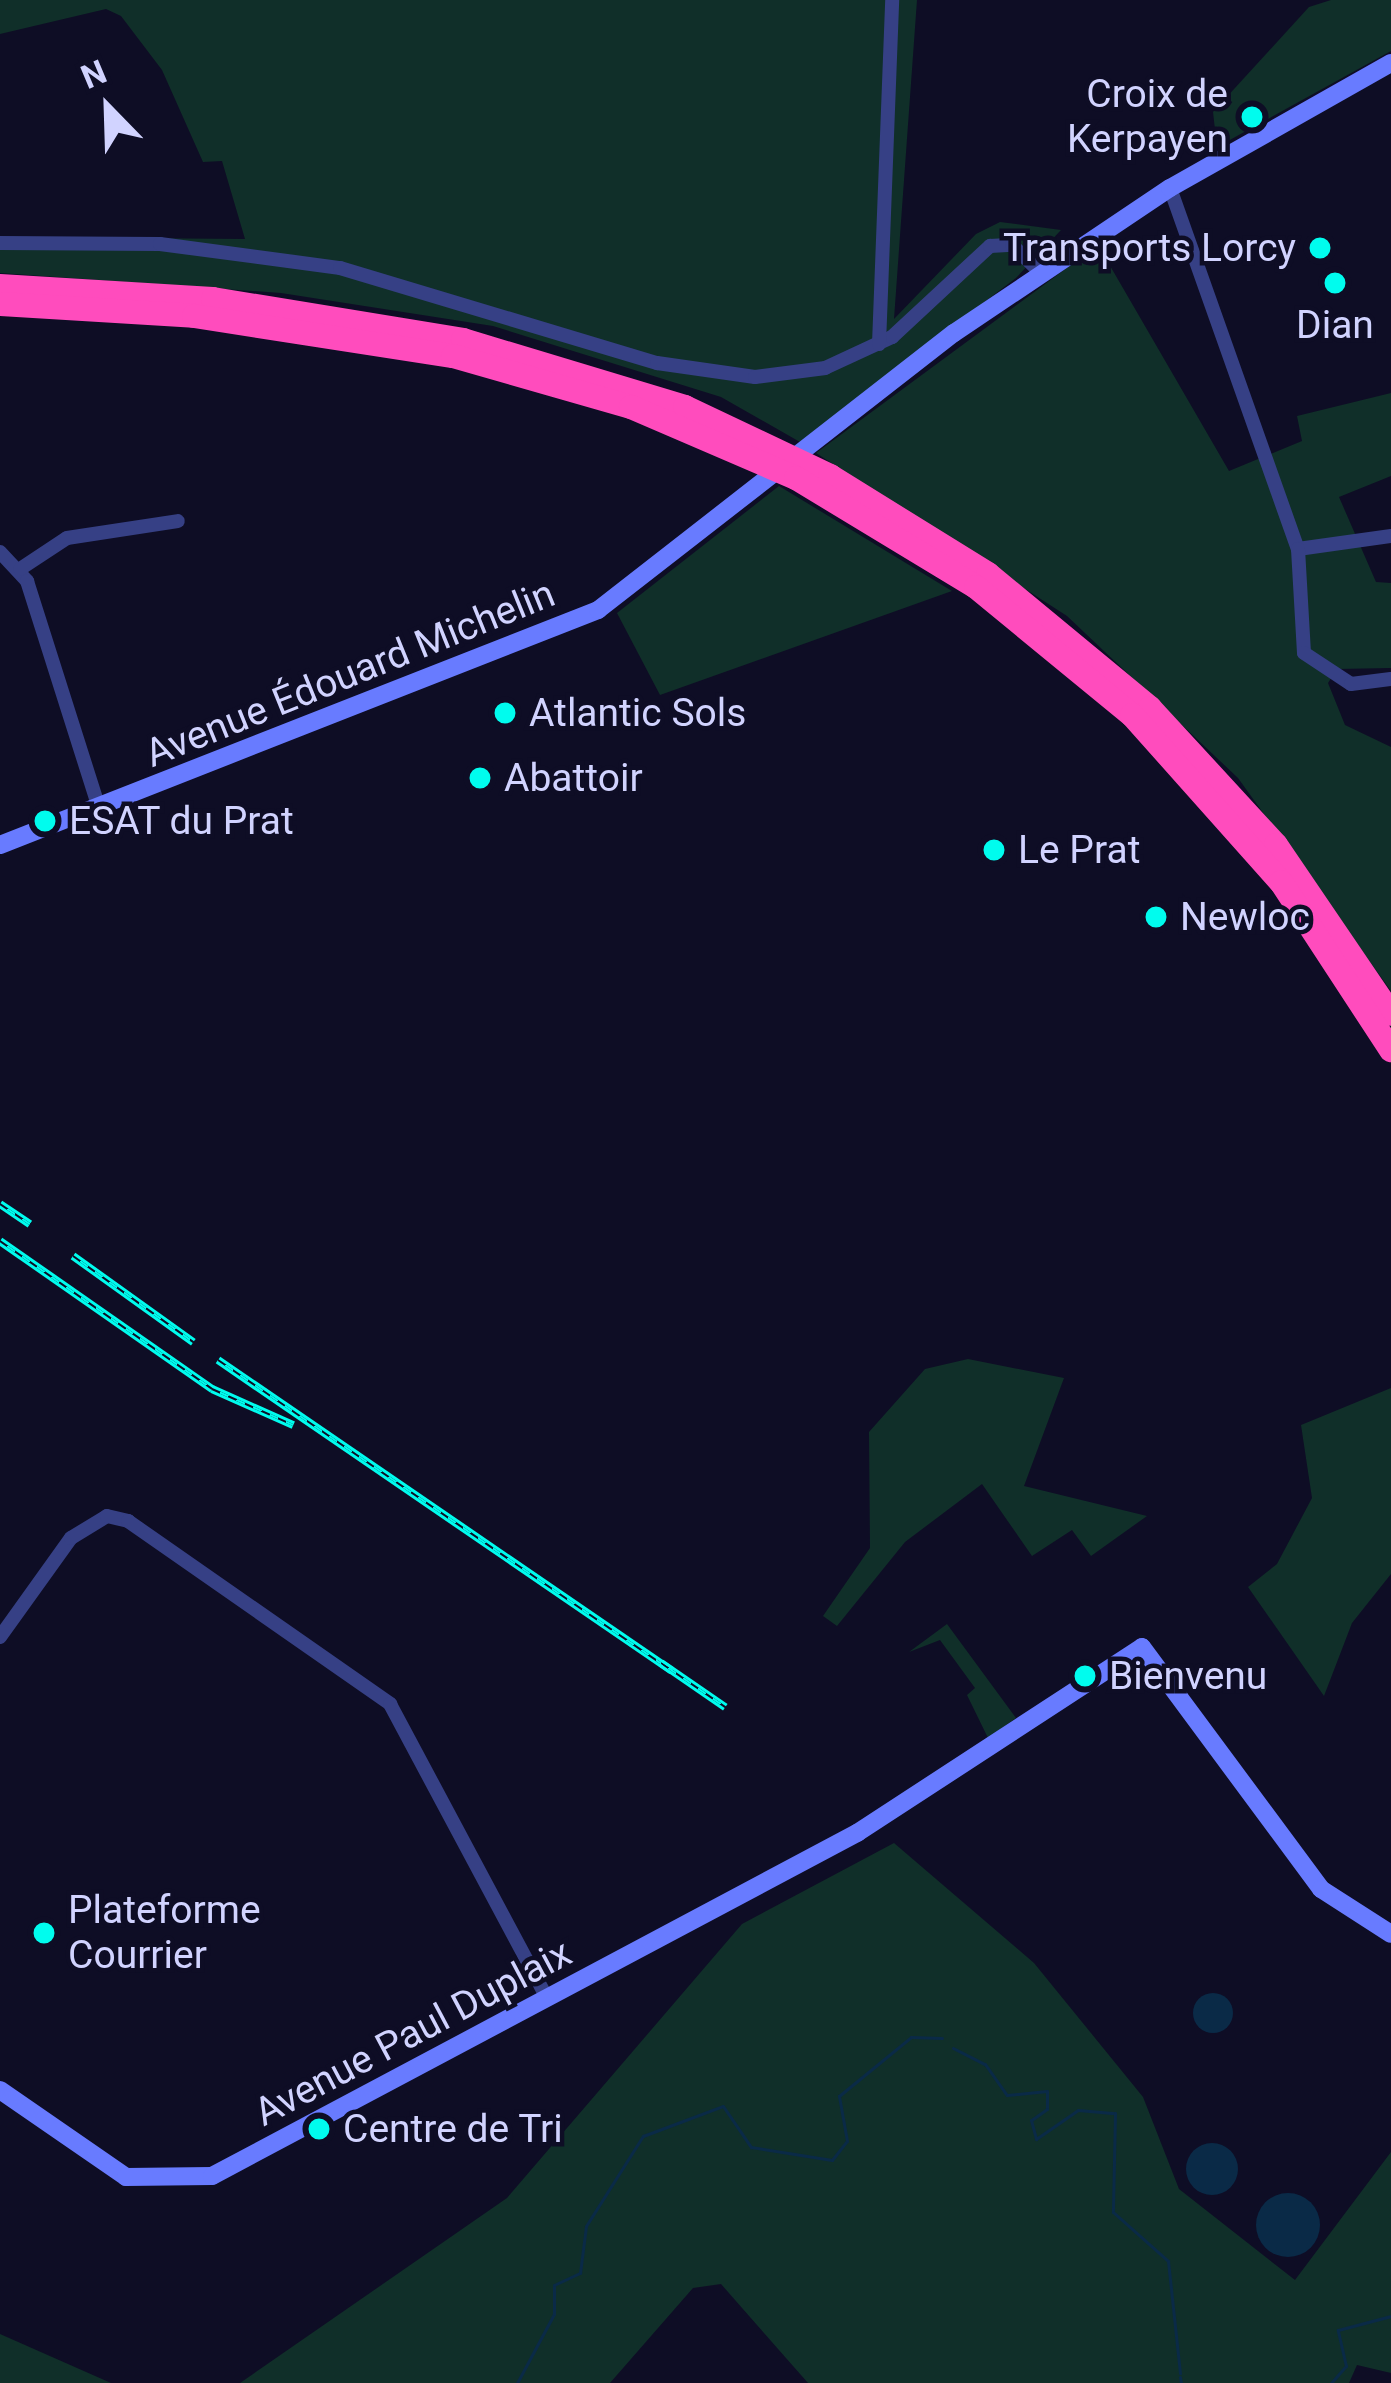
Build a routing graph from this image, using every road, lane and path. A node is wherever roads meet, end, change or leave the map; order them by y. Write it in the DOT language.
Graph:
graph roads {
  1 [pos="892,0"];
  2 [pos="1391,63"];
  3 [pos="1169,188"];
  4 [pos="0,243"];
  5 [pos="1041,273"];
  6 [pos="0,286"];
  7 [pos="0,304"];
  8 [pos="879,344"];
  9 [pos="178,521"];
  10 [pos="1391,536"];
  11 [pos="1298,549"];
  12 [pos="0,552"];
  13 [pos="20,569"];
  14 [pos="1391,679"];
  15 [pos="99,808"];
  16 [pos="0,845"];
  17 [pos="1391,1015"];
  18 [pos="1391,1050"];
  19 [pos="0,1637"];
  20 [pos="1391,1934"];
  21 [pos="547,1998"];
  22 [pos="0,2090"];
  1 -- 8 [label="street"];
  2 -- 3 [label="main road, Avenue Édouard Michelin"];
  3 -- 5 [label="main road, Avenue Édouard Michelin"];
  3 -- 11 [label="street"];
  4 -- 8 [label="street"];
  5 -- 8 [label="street"];
  5 -- 15 [label="main road, Avenue Édouard Michelin"];
  6 -- 17 [label="highway"];
  7 -- 18 [label="highway"];
  9 -- 13 [label="street"];
  10 -- 11 [label="street"];
  11 -- 14 [label="street"];
  12 -- 13 [label="street"];
  13 -- 15 [label="street"];
  15 -- 16 [label="main road, Avenue Édouard Michelin"];
  19 -- 21 [label="street"];
  20 -- 21 [label="main road, Avenue Paul Duplaix"];
  21 -- 22 [label="main road, Avenue Paul Duplaix"];
}
